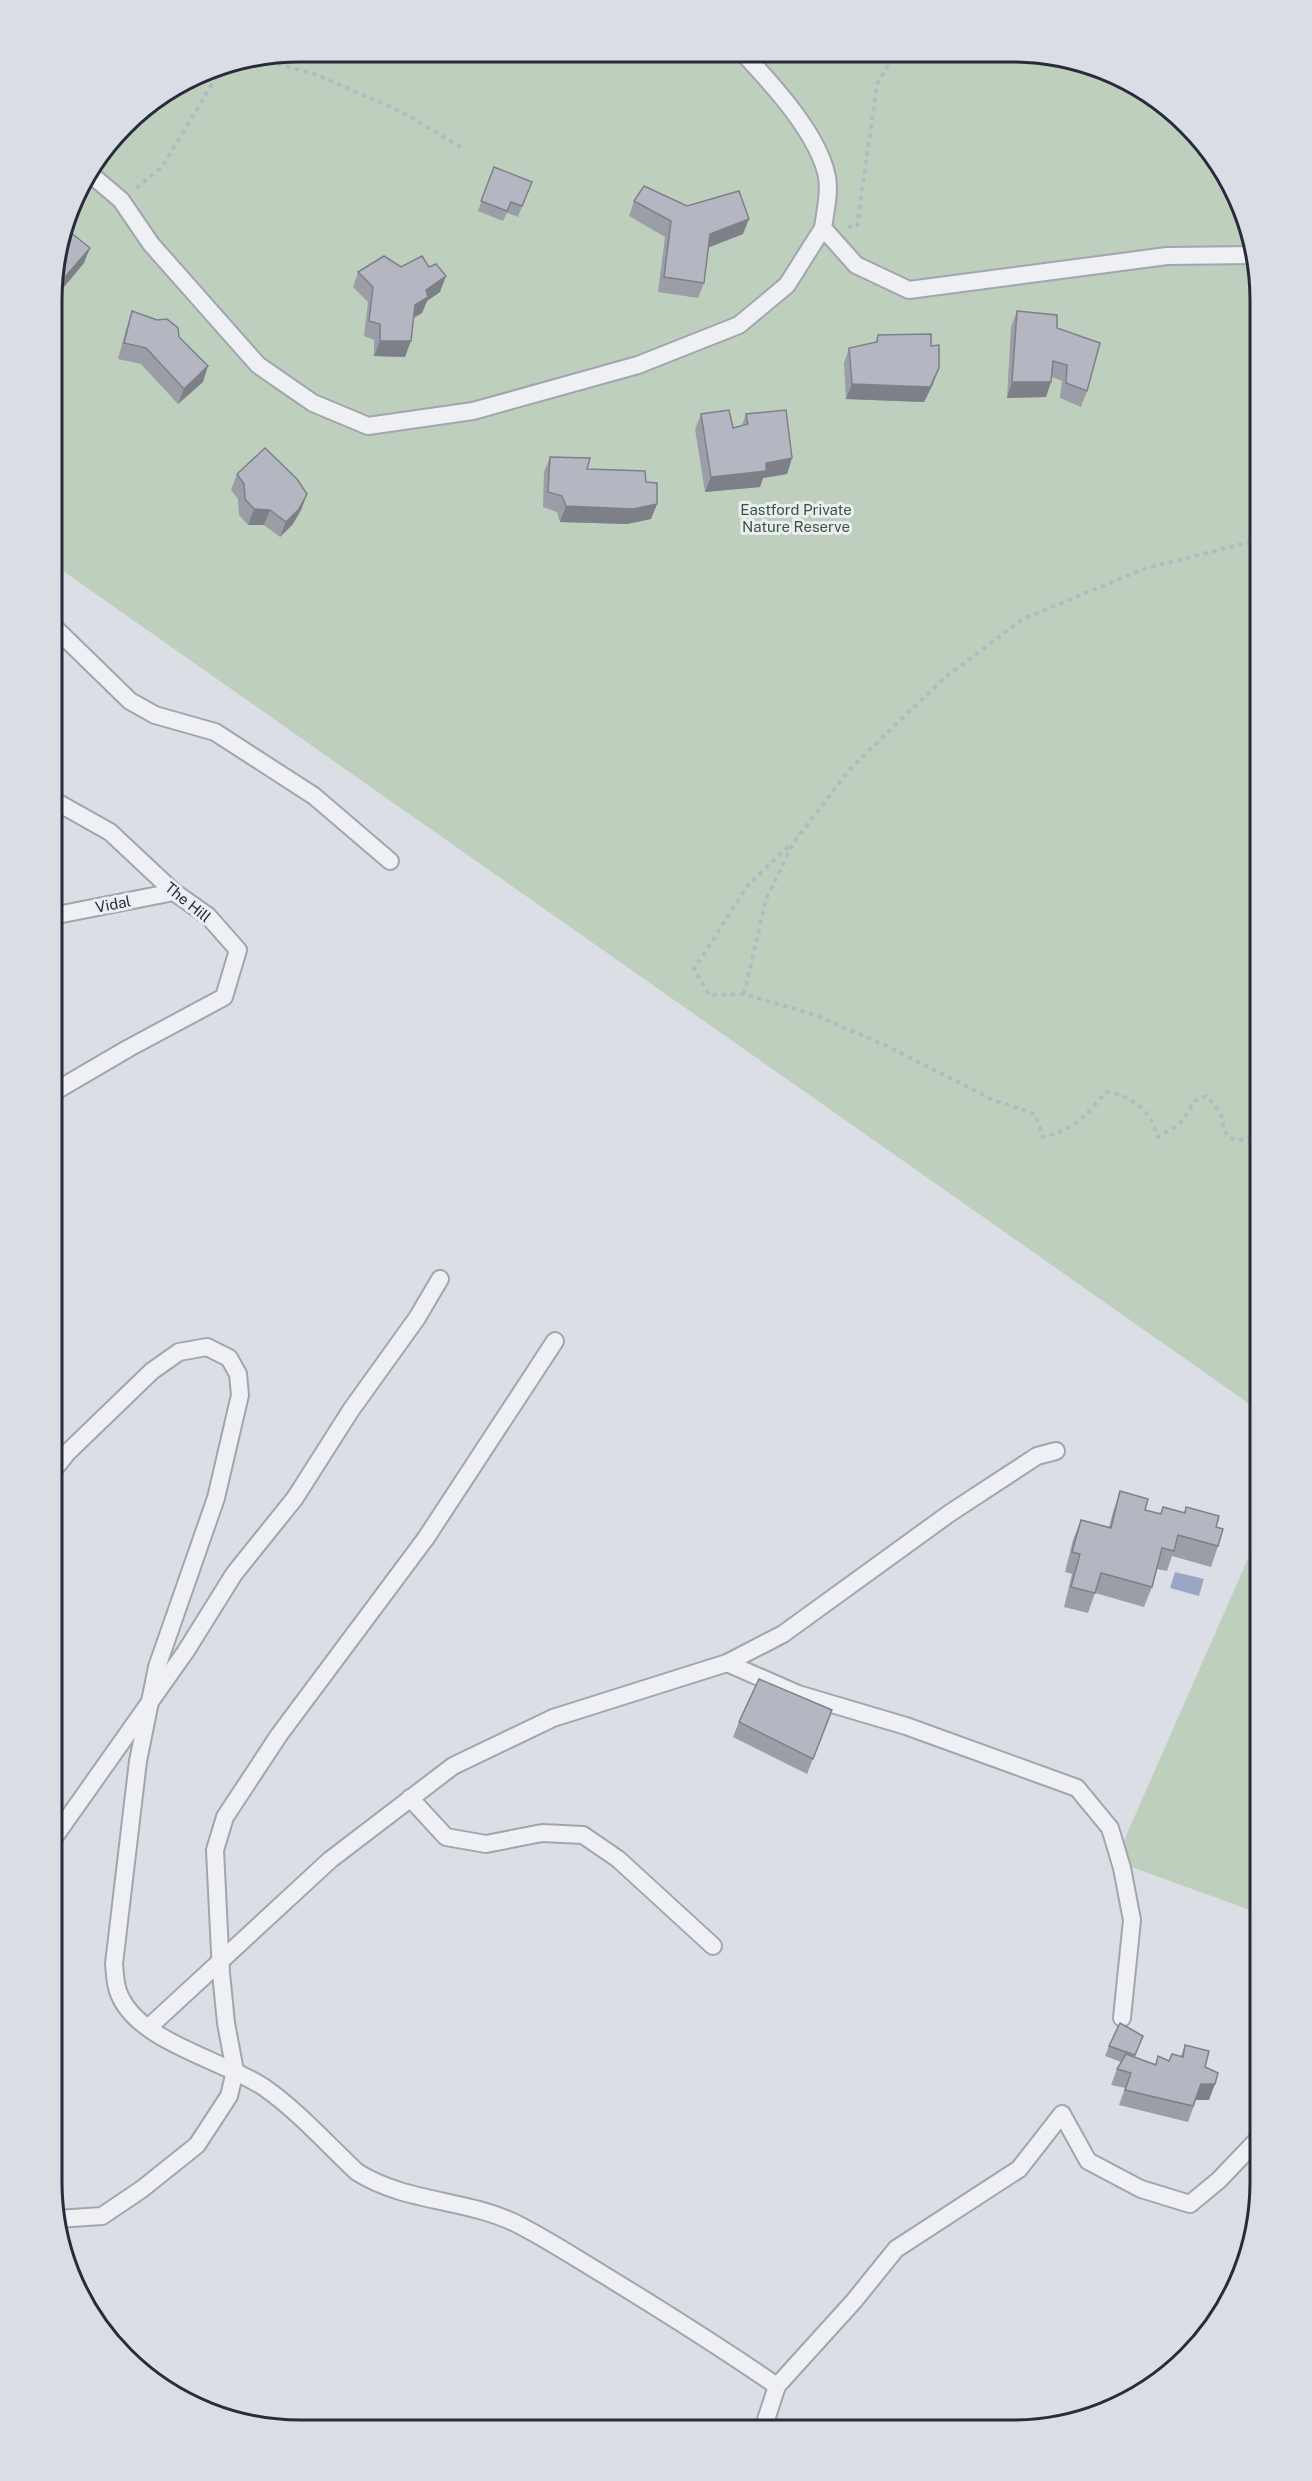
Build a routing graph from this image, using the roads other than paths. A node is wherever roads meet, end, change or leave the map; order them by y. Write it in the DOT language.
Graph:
graph roads {
  1 [pos="752,62"];
  2 [pos="95,178"];
  3 [pos="824,228"];
  4 [pos="1246,255"];
  5 [pos="62,635"];
  6 [pos="62,806"];
  7 [pos="390,861"];
  8 [pos="174,892"];
  9 [pos="62,914"];
  10 [pos="62,1087"];
  11 [pos="440,1279"];
  12 [pos="555,1341"];
  13 [pos="1056,1451"];
  14 [pos="62,1459"];
  15 [pos="727,1663"];
  16 [pos="149,1706"];
  17 [pos="410,1798"];
  18 [pos="62,1827"];
  19 [pos="713,1946"];
  20 [pos="220,1961"];
  21 [pos="1122,2018"];
  22 [pos="149,2027"];
  23 [pos="235,2071"];
  24 [pos="1250,2147"];
  25 [pos="65,2218"];
  26 [pos="777,2386"];
  27 [pos="766,2420"];
  1 -- 3 [label="street"];
  2 -- 3 [label="street"];
  3 -- 4 [label="street"];
  5 -- 7 [label="street"];
  6 -- 8 [label="street, The Hill"];
  8 -- 9 [label="street, Vidal"];
  8 -- 10 [label="street, The Hill"];
  11 -- 16 [label="street"];
  12 -- 20 [label="street"];
  13 -- 15 [label="street"];
  14 -- 16 [label="street"];
  15 -- 17 [label="street"];
  15 -- 21 [label="street"];
  16 -- 18 [label="street"];
  16 -- 22 [label="street"];
  17 -- 19 [label="street"];
  17 -- 20 [label="street"];
  20 -- 22 [label="street"];
  20 -- 23 [label="street"];
  22 -- 23 [label="street"];
  23 -- 25 [label="street"];
  23 -- 26 [label="street"];
  24 -- 26 [label="street"];
  26 -- 27 [label="street"];
}
